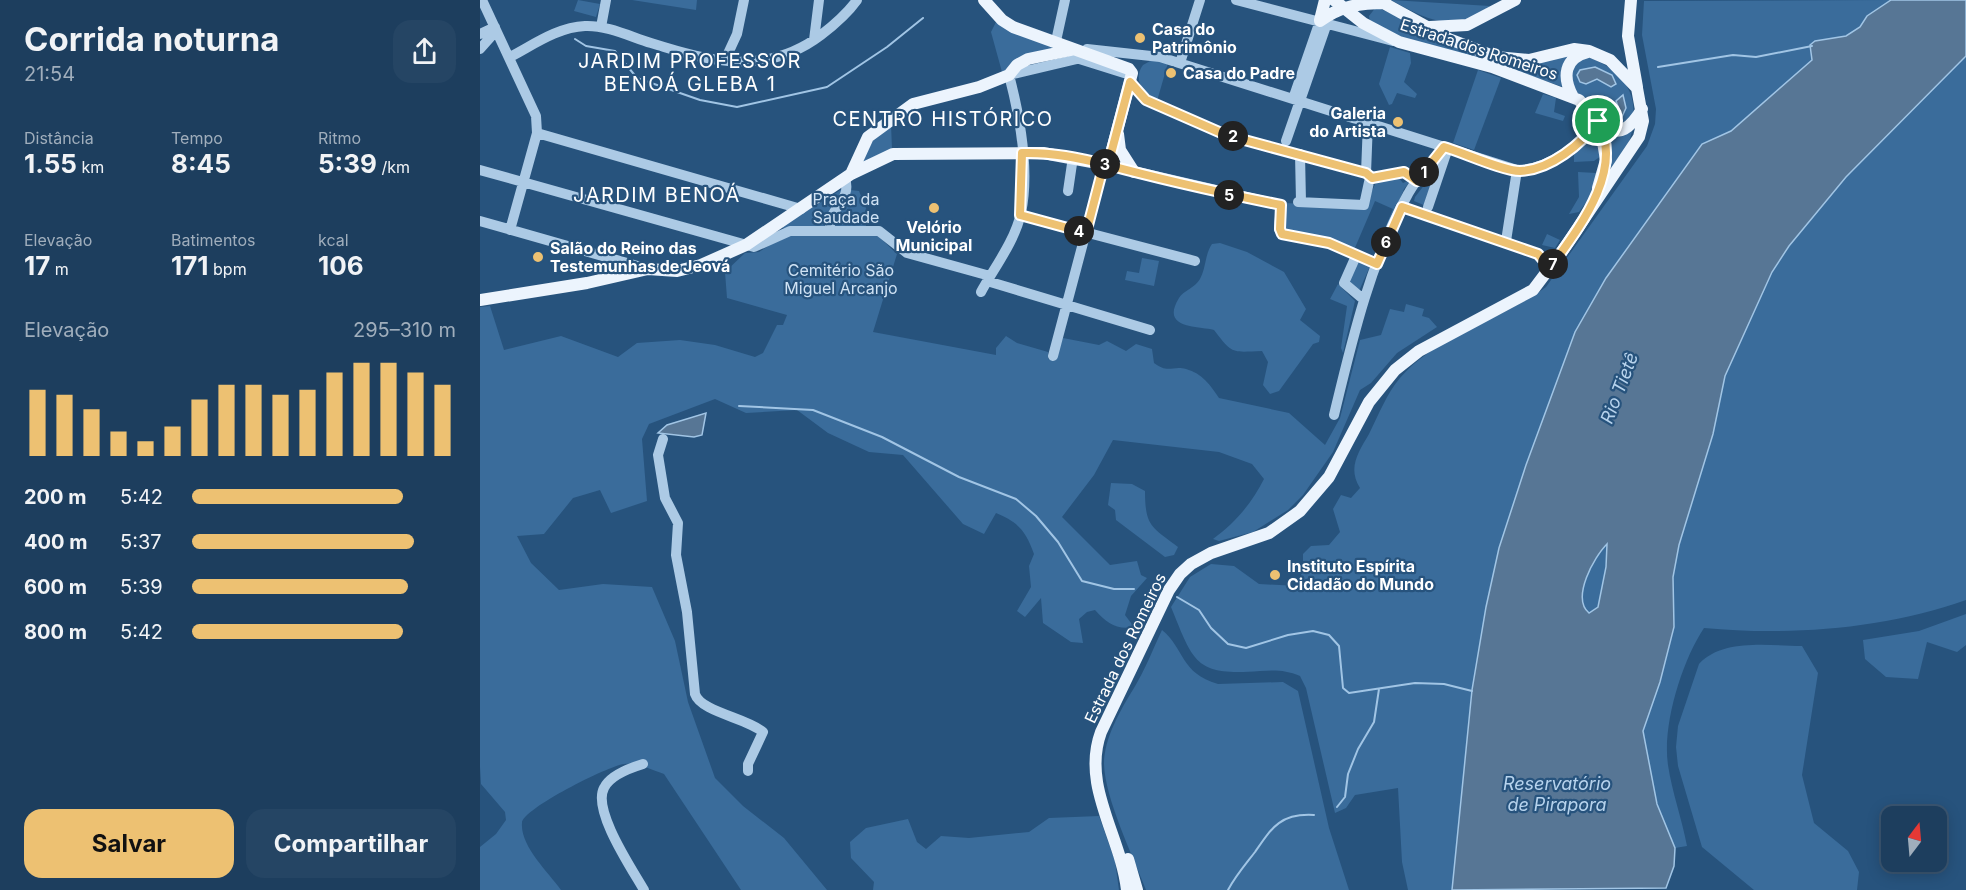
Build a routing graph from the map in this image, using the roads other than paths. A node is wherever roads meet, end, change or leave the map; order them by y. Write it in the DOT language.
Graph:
graph roads {
  1 [pos="482,0"];
  2 [pos="606,0"];
  3 [pos="744,0"];
  4 [pos="819,0"];
  5 [pos="857,0"];
  6 [pos="984,0"];
  7 [pos="1065,0"];
  8 [pos="1200,0"];
  9 [pos="1236,0"];
  10 [pos="1325,0"];
  11 [pos="1515,0"];
  12 [pos="1630,0"];
  13 [pos="1379,2"];
  14 [pos="1339,4"];
  15 [pos="1323,22"];
  16 [pos="1364,23"];
  17 [pos="1423,26"];
  18 [pos="601,27"];
  19 [pos="495,29"];
  20 [pos="480,34"];
  21 [pos="814,40"];
  22 [pos="1399,42"];
  23 [pos="1064,48"];
  24 [pos="480,49"];
  25 [pos="1590,51"];
  26 [pos="1154,56"];
  27 [pos="510,57"];
  28 [pos="725,60"];
  29 [pos="1180,63"];
  30 [pos="1009,75"];
  31 [pos="1130,81"];
  32 [pos="1638,88"];
  33 [pos="1574,97"];
  34 [pos="1296,100"];
  35 [pos="1642,109"];
  36 [pos="1368,122"];
  37 [pos="1599,122"];
  38 [pos="1117,130"];
  39 [pos="537,133"];
  40 [pos="1286,141"];
  41 [pos="1446,147"];
  42 [pos="1022,153"];
  43 [pos="1300,154"];
  44 [pos="1073,157"];
  45 [pos="1106,165"];
  46 [pos="480,170"];
  47 [pos="1517,171"];
  48 [pos="1134,172"];
  49 [pos="1369,176"];
  50 [pos="848,177"];
  51 [pos="1417,181"];
  52 [pos="523,182"];
  53 [pos="1068,191"];
  54 [pos="1590,205"];
  55 [pos="1402,207"];
  56 [pos="1428,207"];
  57 [pos="801,209"];
  58 [pos="1020,215"];
  59 [pos="480,221"];
  60 [pos="510,230"];
  61 [pos="831,231"];
  62 [pos="1086,233"];
  63 [pos="1506,241"];
  64 [pos="746,245"];
  65 [pos="1561,253"];
  66 [pos="1538,254"];
  67 [pos="1356,256"];
  68 [pos="1195,261"];
  69 [pos="1377,264"];
  70 [pos="1550,268"];
  71 [pos="648,269"];
  72 [pos="989,278"];
  73 [pos="981,292"];
  74 [pos="1363,299"];
  75 [pos="480,300"];
  76 [pos="1067,305"];
  77 [pos="1150,330"];
  78 [pos="1053,356"];
  79 [pos="1334,415"];
  80 [pos="663,439"];
  81 [pos="643,764"];
  82 [pos="748,771"];
  83 [pos="1102,802"];
  84 [pos="644,890"];
  85 [pos="1127,890"];
  86 [pos="1137,890"];
  1 -- 19 [label="street"];
  2 -- 18 [label="street"];
  3 -- 28 [label="street"];
  4 -- 21 [label="street"];
  5 -- 21 [label="street"];
  6 -- 23 [label="main road"];
  7 -- 23 [label="street"];
  8 -- 29 [label="street"];
  9 -- 15 [label="street"];
  10 -- 15 [label="main road"];
  11 -- 17 [label="main road"];
  12 -- 32 [label="main road, Estrada dos Romeiros"];
  13 -- 14 [label="main road"];
  13 -- 16 [label="main road"];
  13 -- 17 [label="main road, Estrada dos Romeiros"];
  14 -- 15 [label="main road"];
  14 -- 16 [label="main road, Estrada dos Romeiros"];
  15 -- 22 [label="street"];
  15 -- 34 [label="street"];
  16 -- 22 [label="main road, Estrada dos Romeiros"];
  17 -- 25 [label="main road, Estrada dos Romeiros"];
  18 -- 27 [label="street"];
  18 -- 28 [label="street"];
  19 -- 20 [label="street"];
  19 -- 24 [label="street"];
  19 -- 27 [label="street"];
  21 -- 28 [label="street"];
  22 -- 33 [label="main road, Estrada dos Romeiros"];
  23 -- 26 [label="street"];
  23 -- 30 [label="street"];
  23 -- 30 [label="main road"];
  23 -- 31 [label="main road"];
  25 -- 32 [label="main road"];
  25 -- 33 [label="main road"];
  26 -- 29 [label="street"];
  26 -- 31 [label="street"];
  27 -- 39 [label="street"];
  29 -- 34 [label="street"];
  30 -- 42 [label="street"];
  30 -- 50 [label="main road"];
  31 -- 38 [label="main road"];
  31 -- 43 [label="street"];
  32 -- 35 [label="main road, Estrada dos Romeiros"];
  33 -- 37 [label="main road, Estrada dos Romeiros"];
  34 -- 36 [label="street"];
  34 -- 40 [label="street"];
  35 -- 37 [label="main road"];
  35 -- 54 [label="main road, Estrada dos Romeiros"];
  36 -- 41 [label="street"];
  36 -- 49 [label="street"];
  37 -- 47 [label="street"];
  37 -- 54 [label="main road, Estrada dos Romeiros"];
  38 -- 45 [label="main road"];
  38 -- 48 [label="main road"];
  39 -- 52 [label="street"];
  39 -- 57 [label="street"];
  41 -- 47 [label="street"];
  41 -- 51 [label="street"];
  41 -- 56 [label="street"];
  42 -- 44 [label="main road"];
  42 -- 50 [label="main road"];
  42 -- 58 [label="street"];
  43 -- 49 [label="street"];
  43 -- 49 [label="street"];
  44 -- 45 [label="main road"];
  44 -- 53 [label="street"];
  45 -- 48 [label="street"];
  45 -- 62 [label="street"];
  46 -- 52 [label="street"];
  47 -- 63 [label="street"];
  48 -- 67 [label="street"];
  49 -- 51 [label="street"];
  50 -- 57 [label="main road"];
  50 -- 61 [label="street"];
  51 -- 55 [label="street"];
  52 -- 60 [label="street"];
  52 -- 64 [label="street"];
  54 -- 65 [label="main road, Estrada dos Romeiros"];
  55 -- 63 [label="street"];
  55 -- 69 [label="street"];
  57 -- 64 [label="main road"];
  58 -- 62 [label="street"];
  58 -- 72 [label="street"];
  59 -- 60 [label="street"];
  60 -- 71 [label="street"];
  61 -- 64 [label="street"];
  61 -- 72 [label="street"];
  62 -- 68 [label="street"];
  62 -- 76 [label="street"];
  63 -- 66 [label="street"];
  64 -- 71 [label="main road"];
  65 -- 66 [label="street"];
  65 -- 70 [label="main road, Estrada dos Romeiros"];
  66 -- 70 [label="street"];
  67 -- 69 [label="street"];
  67 -- 74 [label="street"];
  69 -- 74 [label="street"];
  70 -- 83 [label="main road, Estrada dos Romeiros"];
  71 -- 75 [label="main road"];
  72 -- 73 [label="street"];
  72 -- 76 [label="street"];
  74 -- 79 [label="street"];
  76 -- 77 [label="street"];
  76 -- 78 [label="street"];
  80 -- 82 [label="street"];
  81 -- 84 [label="street"];
  83 -- 85 [label="main road, Estrada dos Romeiros"];
  83 -- 86 [label="main road, Estrada dos Romeiros"];
}
